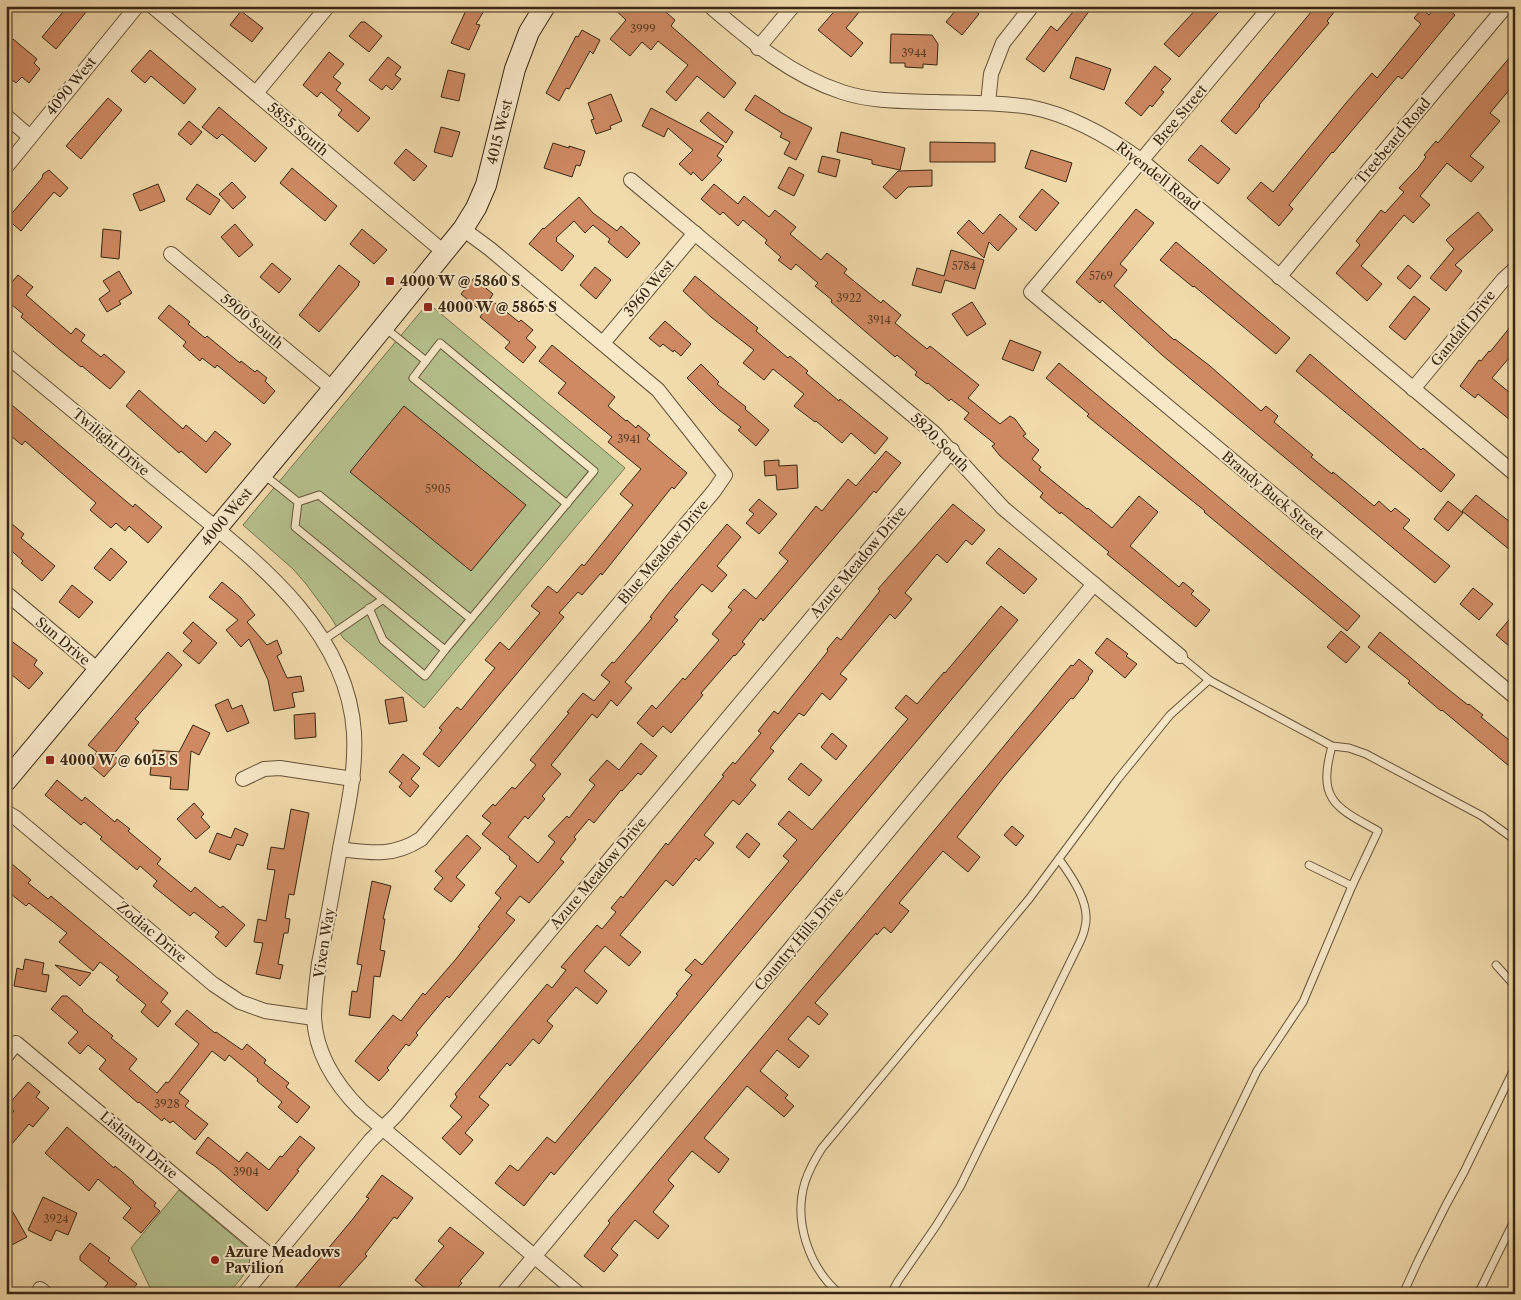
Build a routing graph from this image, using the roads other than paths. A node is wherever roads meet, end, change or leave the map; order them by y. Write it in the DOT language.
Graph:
graph roads {
  1 [pos="137,6"];
  2 [pos="152,6"];
  3 [pos="328,6"];
  4 [pos="545,6"];
  5 [pos="710,6"];
  6 [pos="793,6"];
  7 [pos="1032,6"];
  8 [pos="1271,6"];
  9 [pos="1506,6"];
  10 [pos="758,48"];
  11 [pos="256,93"];
  12 [pos="988,103"];
  13 [pos="6,116"];
  14 [pos="30,137"];
  15 [pos="1142,160"];
  16 [pos="6,167"];
  17 [pos="631,180"];
  18 [pos="463,229"];
  19 [pos="695,233"];
  20 [pos="444,253"];
  21 [pos="172,254"];
  22 [pos="1515,269"];
  23 [pos="1279,277"];
  24 [pos="1031,292"];
  25 [pos="384,326"];
  26 [pos="603,344"];
  27 [pos="6,355"];
  28 [pos="426,361"];
  29 [pos="333,389"];
  30 [pos="1413,389"];
  31 [pos="952,450"];
  32 [pos="261,474"];
  33 [pos="1515,474"];
  34 [pos="298,502"];
  35 [pos="567,504"];
  36 [pos="216,529"];
  37 [pos="1094,584"];
  38 [pos="6,593"];
  39 [pos="382,600"];
  40 [pos="369,608"];
  41 [pos="471,619"];
  42 [pos="322,641"];
  43 [pos="445,650"];
  44 [pos="1180,656"];
  45 [pos="98,670"];
  46 [pos="1209,680"];
  47 [pos="1515,697"];
  48 [pos="1332,746"];
  49 [pos="353,779"];
  50 [pos="243,780"];
  51 [pos="6,781"];
  52 [pos="6,812"];
  53 [pos="1515,840"];
  54 [pos="340,850"];
  55 [pos="1059,859"];
  56 [pos="1309,865"];
  57 [pos="1352,886"];
  58 [pos="1496,965"];
  59 [pos="1515,986"];
  60 [pos="314,1018"];
  61 [pos="6,1056"];
  62 [pos="1515,1067"];
  63 [pos="383,1128"];
  64 [pos="1515,1219"];
  65 [pos="535,1256"];
  66 [pos="273,1258"];
  67 [pos="244,1294"];
  68 [pos="503,1294"];
  69 [pos="579,1294"];
  70 [pos="840,1294"];
  71 [pos="891,1294"];
  72 [pos="1149,1294"];
  73 [pos="1403,1294"];
  74 [pos="1478,1294"];
  1 -- 14 [label="street, 4090 West"];
  2 -- 11 [label="street, 5855 South"];
  3 -- 11 [label="street"];
  4 -- 18 [label="street, 4015 West"];
  5 -- 10 [label="street, Rivendell Road"];
  6 -- 10 [label="street"];
  7 -- 12 [label="street"];
  8 -- 15 [label="street, Bree Street"];
  9 -- 23 [label="street, Treebeard Road"];
  10 -- 12 [label="street, Rivendell Road"];
  11 -- 20 [label="street, 5855 South"];
  12 -- 15 [label="street, Rivendell Road"];
  13 -- 14 [label="street"];
  14 -- 16 [label="street, 4090 West"];
  15 -- 23 [label="street, Rivendell Road"];
  15 -- 24 [label="street, Bree Street"];
  17 -- 19 [label="street, 5820 South"];
  18 -- 20 [label="street, 4015 West"];
  18 -- 26 [label="street, Blue Meadow Drive"];
  19 -- 26 [label="street, 3960 West"];
  19 -- 31 [label="street, 5820 South"];
  20 -- 25 [label="street, 4000 West"];
  21 -- 29 [label="street, 5900 South"];
  22 -- 30 [label="street, Gandalf Drive"];
  23 -- 30 [label="street, Rivendell Road"];
  24 -- 47 [label="street, Brandy Buck Street"];
  25 -- 28 [label="lane"];
  25 -- 29 [label="street, 4000 West"];
  26 -- 54 [label="street, Blue Meadow Drive"];
  27 -- 36 [label="street, Twilight Drive"];
  28 -- 35 [label="lane"];
  28 -- 35 [label="lane"];
  29 -- 32 [label="street, 4000 West"];
  30 -- 33 [label="street, Rivendell Road"];
  31 -- 37 [label="street, 5820 South"];
  31 -- 63 [label="street, Azure Meadow Drive"];
  32 -- 34 [label="lane"];
  32 -- 36 [label="street, 4000 West"];
  34 -- 39 [label="lane"];
  34 -- 41 [label="lane"];
  35 -- 41 [label="lane"];
  36 -- 42 [label="street, Vixen Way"];
  36 -- 45 [label="street, 4000 West"];
  37 -- 44 [label="street, 5820 South"];
  37 -- 65 [label="street, Country Hills Drive"];
  38 -- 45 [label="street, Sun Drive"];
  39 -- 40 [label="lane"];
  39 -- 43 [label="lane"];
  40 -- 42 [label="lane"];
  40 -- 43 [label="lane"];
  41 -- 43 [label="lane"];
  42 -- 49 [label="street, Vixen Way"];
  44 -- 46 [label="lane"];
  45 -- 51 [label="street, 4000 West"];
  46 -- 48 [label="lane"];
  46 -- 55 [label="lane"];
  48 -- 53 [label="lane"];
  48 -- 57 [label="lane"];
  49 -- 50 [label="street"];
  49 -- 54 [label="street, Vixen Way"];
  52 -- 60 [label="street, Zodiac Drive"];
  54 -- 60 [label="street, Vixen Way"];
  55 -- 70 [label="lane"];
  55 -- 71 [label="lane"];
  56 -- 57 [label="lane"];
  57 -- 72 [label="lane"];
  58 -- 59 [label="lane"];
  60 -- 63 [label="street, Vixen Way"];
  61 -- 66 [label="street, Lishawn Drive"];
  62 -- 73 [label="lane"];
  63 -- 65 [label="street, Vixen Way"];
  63 -- 66 [label="street, Azure Meadow Drive"];
  64 -- 74 [label="lane"];
  65 -- 68 [label="street, Country Hills Drive"];
  65 -- 69 [label="street, Vixen Way"];
  66 -- 67 [label="street, Azure Meadow Drive"];
}
